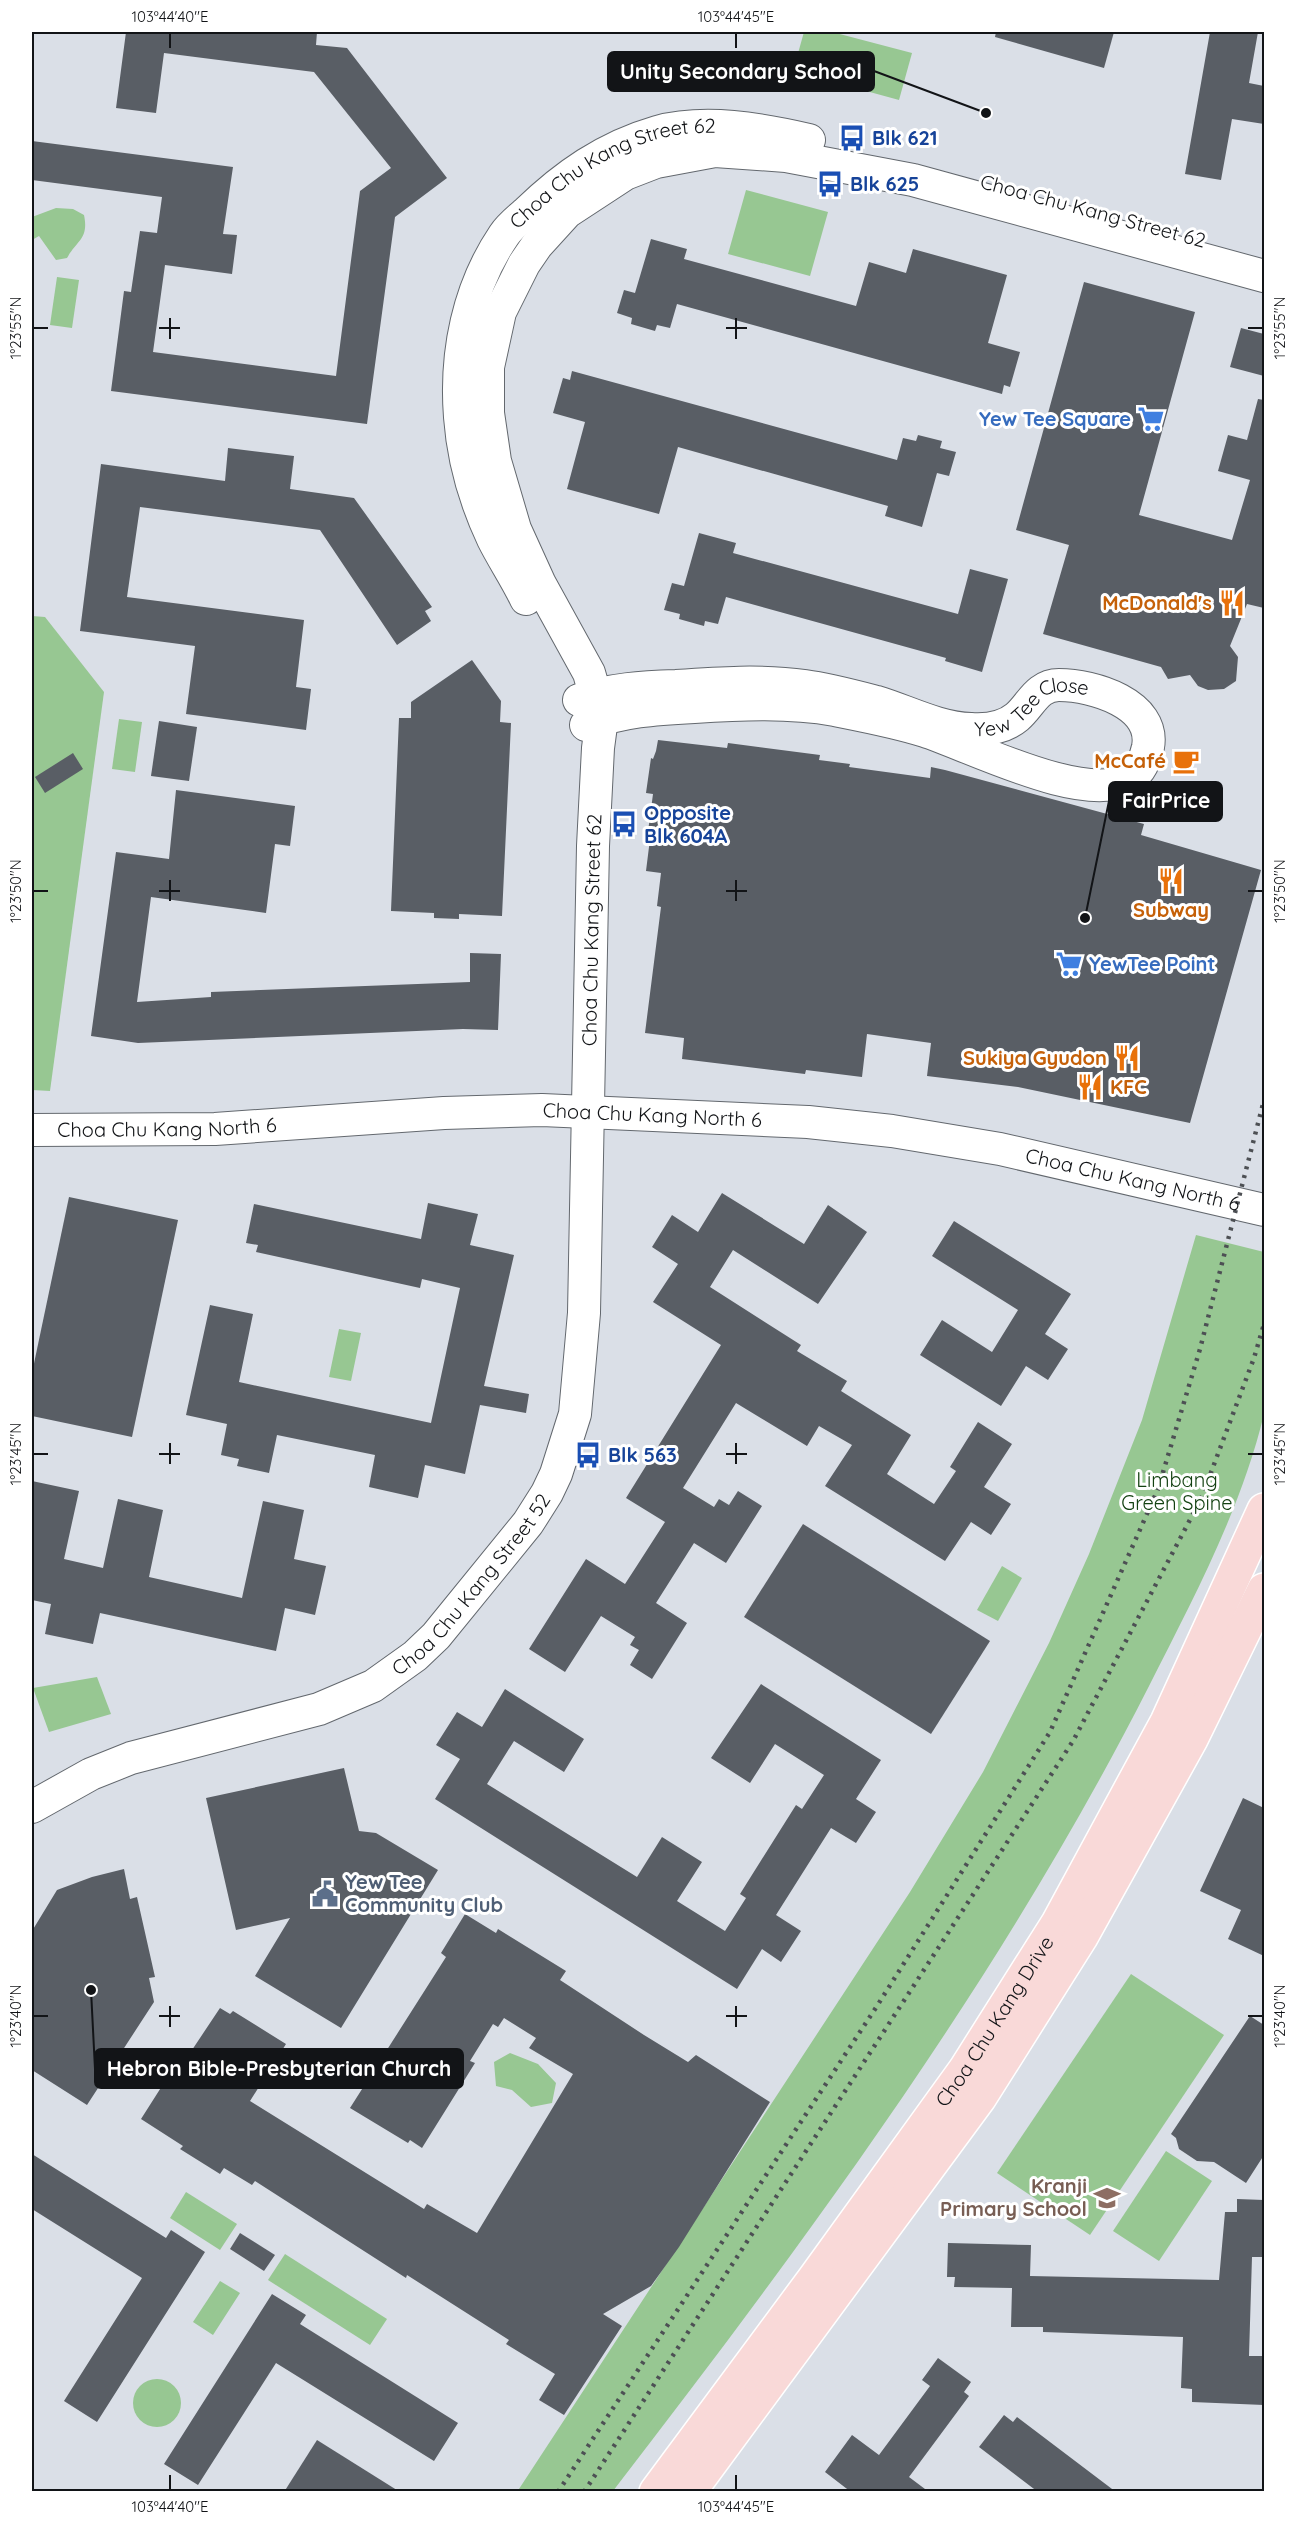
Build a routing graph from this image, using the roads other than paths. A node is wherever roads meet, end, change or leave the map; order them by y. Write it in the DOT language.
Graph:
graph roads {
  1 [pos="1264,257"];
  2 [pos="1264,276"];
  3 [pos="592,717"];
  4 [pos="589,1112"];
  5 [pos="32,1130"];
  6 [pos="1264,1210"];
  7 [pos="1264,1510"];
  8 [pos="1264,1590"];
  9 [pos="32,1807"];
  10 [pos="656,2492"];
  11 [pos="689,2492"];
  1 -- 3 [label="street, Choa Chu Kang Street 62"];
  2 -- 3 [label="street, Choa Chu Kang Street 62"];
  3 -- 3 [label="street, Yew Tee Close"];
  3 -- 4 [label="street, Choa Chu Kang Street 62"];
  4 -- 5 [label="street, Choa Chu Kang North 6"];
  4 -- 6 [label="street, Choa Chu Kang North 6"];
  4 -- 9 [label="street, Choa Chu Kang Street 52"];
  7 -- 10 [label="main road, Choa Chu Kang Drive"];
  8 -- 11 [label="main road, Choa Chu Kang Drive"];
}
